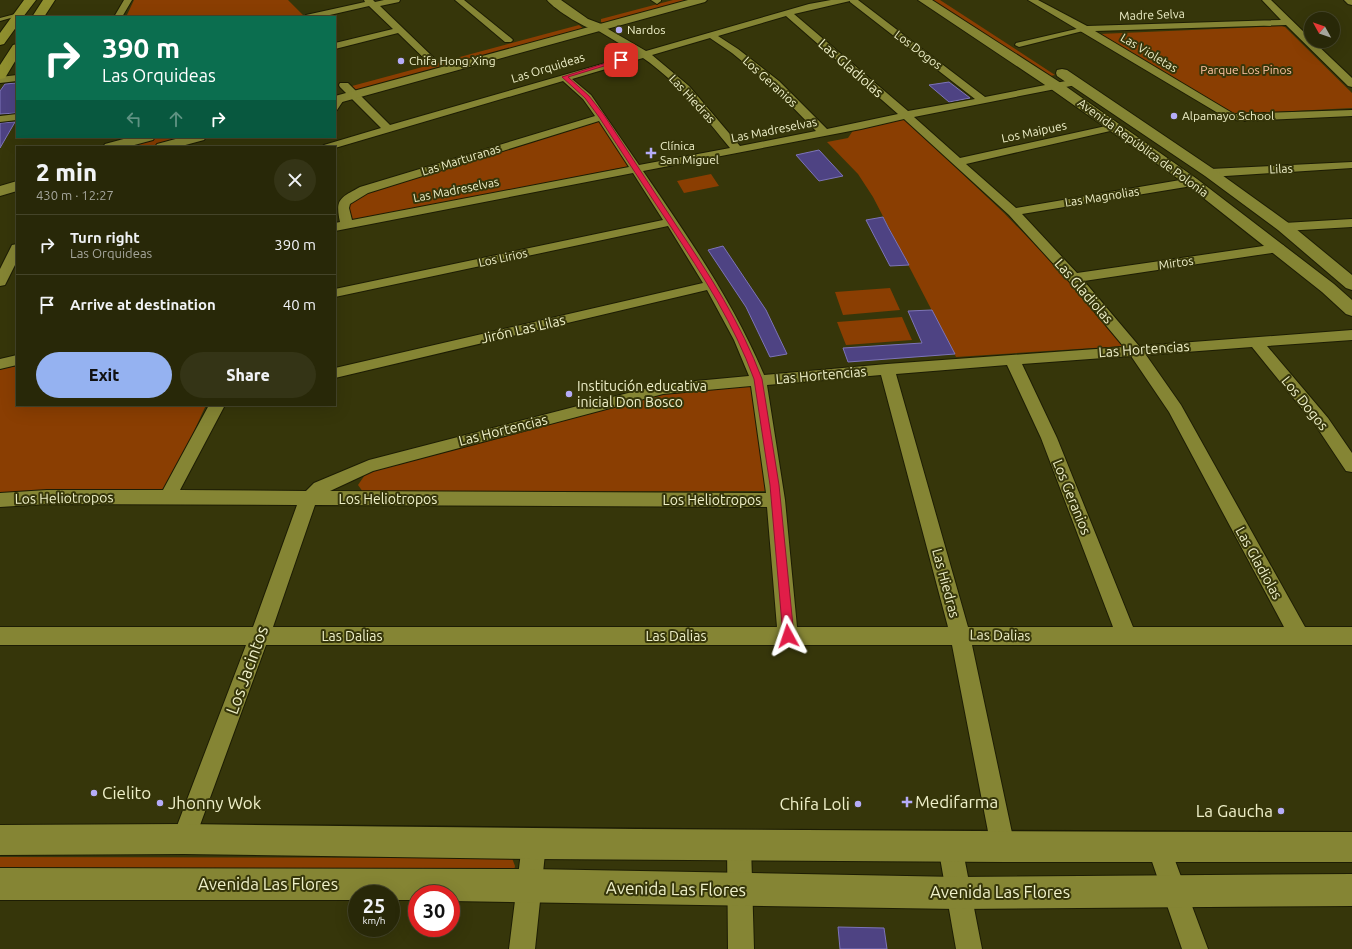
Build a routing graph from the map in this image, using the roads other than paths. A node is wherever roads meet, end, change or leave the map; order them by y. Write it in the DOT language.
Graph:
graph roads {
  1 [pos="30,0"];
  2 [pos="49,0"];
  3 [pos="128,0"];
  4 [pos="396,0"];
  5 [pos="459,0"];
  6 [pos="553,0"];
  7 [pos="658,0"];
  8 [pos="701,0"];
  9 [pos="846,0"];
  10 [pos="853,0"];
  11 [pos="924,0"];
  12 [pos="948,0"];
  13 [pos="1032,0"];
  14 [pos="1266,0"];
  15 [pos="371,3"];
  16 [pos="788,13"];
  17 [pos="19,14"];
  18 [pos="39,15"];
  19 [pos="119,16"];
  20 [pos="313,16"];
  21 [pos="16,18"];
  22 [pos="0,20"];
  23 [pos="584,21"];
  24 [pos="1289,22"];
  25 [pos="600,28"];
  26 [pos="1085,29"];
  27 [pos="400,30"];
  28 [pos="711,35"];
  29 [pos="1,39"];
  30 [pos="508,40"];
  31 [pos="336,46"];
  32 [pos="1019,46"];
  33 [pos="480,48"];
  34 [pos="642,54"];
  35 [pos="1032,54"];
  36 [pos="9,56"];
  37 [pos="446,57"];
  38 [pos="426,62"];
  39 [pos="1050,66"];
  40 [pos="0,75"];
  41 [pos="564,77"];
  42 [pos="16,78"];
  43 [pos="0,80"];
  44 [pos="358,81"];
  45 [pos="1076,82"];
  46 [pos="1352,84"];
  47 [pos="339,86"];
  48 [pos="1056,86"];
  49 [pos="343,98"];
  50 [pos="983,100"];
  51 [pos="336,108"];
  52 [pos="1352,112"];
  53 [pos="906,116"];
  54 [pos="16,117"];
  55 [pos="602,117"];
  56 [pos="0,119"];
  57 [pos="1115,127"];
  58 [pos="388,130"];
  59 [pos="824,133"];
  60 [pos="144,138"];
  61 [pos="195,138"];
  62 [pos="114,146"];
  63 [pos="166,146"];
  64 [pos="332,146"];
  65 [pos="738,150"];
  66 [pos="958,162"];
  67 [pos="1352,165"];
  68 [pos="635,169"];
  69 [pos="16,172"];
  70 [pos="1210,173"];
  71 [pos="0,176"];
  72 [pos="1192,182"];
  73 [pos="16,186"];
  74 [pos="0,191"];
  75 [pos="1012,212"];
  76 [pos="672,222"];
  77 [pos="1352,223"];
  78 [pos="347,225"];
  79 [pos="336,227"];
  80 [pos="1284,227"];
  81 [pos="1278,248"];
  82 [pos="16,250"];
  83 [pos="1074,278"];
  84 [pos="0,282"];
  85 [pos="1352,284"];
  86 [pos="712,286"];
  87 [pos="336,293"];
  88 [pos="1352,310"];
  89 [pos="1352,335"];
  90 [pos="1255,341"];
  91 [pos="1135,350"];
  92 [pos="16,360"];
  93 [pos="1012,360"];
  94 [pos="0,364"];
  95 [pos="887,369"];
  96 [pos="336,373"];
  97 [pos="758,379"];
  98 [pos="216,406"];
  99 [pos="1352,466"];
  100 [pos="168,497"];
  101 [pos="308,499"];
  102 [pos="0,500"];
  103 [pos="776,500"];
  104 [pos="260,635"];
  105 [pos="960,635"];
  106 [pos="0,636"];
  107 [pos="788,636"];
  108 [pos="1127,636"];
  109 [pos="1300,636"];
  110 [pos="1352,636"];
  111 [pos="184,839"];
  112 [pos="0,840"];
  113 [pos="534,844"];
  114 [pos="739,845"];
  115 [pos="950,846"];
  116 [pos="1003,847"];
  117 [pos="1158,847"];
  118 [pos="1352,847"];
  119 [pos="0,884"];
  120 [pos="530,885"];
  121 [pos="739,890"];
  122 [pos="1352,890"];
  123 [pos="1174,891"];
  124 [pos="958,893"];
  125 [pos="522,949"];
  126 [pos="741,949"];
  127 [pos="969,949"];
  128 [pos="1195,949"];
  1 -- 17 [label="main road"];
  2 -- 18 [label="main road"];
  3 -- 19 [label="street"];
  4 -- 15 [label="street"];
  5 -- 30 [label="street"];
  6 -- 23 [label="main road"];
  7 -- 23 [label="main road"];
  8 -- 25 [label="main road"];
  9 -- 16 [label="street, Las Orquideas"];
  10 -- 50 [label="street, Los Dogos"];
  11 -- 48 [label="main road, Avenida República de Polonia"];
  12 -- 32 [label="main road"];
  13 -- 26 [label="street, Las Violetas"];
  14 -- 24 [label="street"];
  15 -- 20 [label="street"];
  15 -- 27 [label="street"];
  16 -- 28 [label="street, Las Orquideas"];
  16 -- 53 [label="street, Las Gladiolas"];
  17 -- 18 [label="main road"];
  17 -- 22 [label="lane"];
  21 -- 29 [label="main road"];
  23 -- 25 [label="main road"];
  23 -- 30 [label="main road"];
  24 -- 26 [label="street, Madre Selva"];
  24 -- 46 [label="street"];
  25 -- 34 [label="street, Las Hiedras"];
  25 -- 49 [label="main road"];
  26 -- 32 [label="street, Madre Selva"];
  26 -- 52 [label="street, Las Violetas"];
  27 -- 31 [label="street"];
  27 -- 38 [label="street"];
  28 -- 34 [label="street, Las Orquideas"];
  28 -- 59 [label="street, Los Geranios"];
  30 -- 33 [label="main road"];
  32 -- 35 [label="main road"];
  34 -- 41 [label="street, Las Orquideas"];
  34 -- 65 [label="street, Las Hiedras"];
  36 -- 40 [label="main road"];
  37 -- 38 [label="main road"];
  39 -- 45 [label="main road, Avenida República de Polonia"];
  41 -- 55 [label="street"];
  41 -- 58 [label="street, Las Orquideas"];
  42 -- 43 [label="street"];
  44 -- 47 [label="main road"];
  45 -- 48 [label="street, Las Madreselvas"];
  45 -- 70 [label="main road, Avenida República de Polonia"];
  47 -- 49 [label="street"];
  48 -- 50 [label="street, Las Madreselvas"];
  48 -- 57 [label="main road, Avenida República de Polonia"];
  49 -- 51 [label="lane"];
  49 -- 58 [label="street"];
  50 -- 53 [label="street, Las Madreselvas"];
  53 -- 59 [label="street, Las Madreselvas"];
  53 -- 66 [label="street, Las Gladiolas"];
  54 -- 56 [label="street"];
  55 -- 68 [label="street"];
  55 -- 78 [label="street, Las Marturanas"];
  57 -- 66 [label="street, Los Maipues"];
  57 -- 72 [label="main road, Avenida República de Polonia"];
  58 -- 64 [label="street, Las Orquideas"];
  59 -- 65 [label="street, Las Madreselvas"];
  60 -- 62 [label="main road"];
  61 -- 63 [label="main road"];
  65 -- 68 [label="street, Las Madreselvas"];
  66 -- 75 [label="street, Las Gladiolas"];
  67 -- 70 [label="street, Lilas"];
  68 -- 76 [label="street"];
  68 -- 78 [label="street, Las Madreselvas"];
  69 -- 71 [label="main road"];
  70 -- 80 [label="main road, Avenida República de Polonia"];
  72 -- 75 [label="street, Las Magnolias"];
  72 -- 81 [label="main road, Avenida República de Polonia"];
  73 -- 74 [label="main road"];
  75 -- 83 [label="street, Las Gladiolas"];
  76 -- 86 [label="street"];
  76 -- 87 [label="street, Los Lirios"];
  77 -- 80 [label="street"];
  78 -- 79 [label="street, Las Madreselvas"];
  80 -- 85 [label="main road, Avenida República de Polonia"];
  81 -- 83 [label="street, Mirtos"];
  81 -- 88 [label="main road, Avenida República de Polonia"];
  82 -- 84 [label="street"];
  83 -- 91 [label="street, Las Gladiolas"];
  86 -- 96 [label="street, Jirón Las Lilas"];
  86 -- 97 [label="street"];
  89 -- 90 [label="street, Las Hortencias"];
  90 -- 91 [label="street, Las Hortencias"];
  90 -- 99 [label="street, Los Dogos"];
  91 -- 93 [label="street, Las Hortencias"];
  91 -- 109 [label="street, Las Gladiolas"];
  92 -- 94 [label="street"];
  93 -- 95 [label="street, Las Hortencias"];
  93 -- 108 [label="street, Los Geranios"];
  95 -- 97 [label="street, Las Hortencias"];
  95 -- 105 [label="street, Las Hiedras"];
  97 -- 101 [label="street, Las Hortencias"];
  97 -- 103 [label="street"];
  98 -- 100 [label="street"];
  100 -- 101 [label="street, Los Heliotropos"];
  100 -- 102 [label="street, Los Heliotropos"];
  101 -- 103 [label="street, Los Heliotropos"];
  101 -- 104 [label="street, Los Jacintos"];
  103 -- 107 [label="street"];
  104 -- 106 [label="street, Las Dalias"];
  104 -- 107 [label="street, Las Dalias"];
  104 -- 111 [label="street, Los Jacintos"];
  105 -- 107 [label="street, Las Dalias"];
  105 -- 108 [label="street, Las Dalias"];
  105 -- 116 [label="street, Las Hiedras"];
  108 -- 109 [label="street, Las Dalias"];
  109 -- 110 [label="street, Las Dalias"];
  111 -- 112 [label="main road"];
  111 -- 113 [label="main road"];
  113 -- 114 [label="main road"];
  113 -- 120 [label="street"];
  114 -- 115 [label="main road"];
  114 -- 121 [label="street"];
  115 -- 116 [label="main road"];
  115 -- 124 [label="street"];
  116 -- 117 [label="main road"];
  117 -- 118 [label="main road"];
  117 -- 123 [label="street"];
  119 -- 120 [label="main road, Avenida Las Flores"];
  120 -- 121 [label="main road, Avenida Las Flores"];
  120 -- 125 [label="street"];
  121 -- 124 [label="main road, Avenida Las Flores"];
  121 -- 126 [label="street"];
  122 -- 123 [label="main road, Avenida Las Flores"];
  123 -- 124 [label="main road, Avenida Las Flores"];
  123 -- 128 [label="street"];
  124 -- 127 [label="street"];
}
